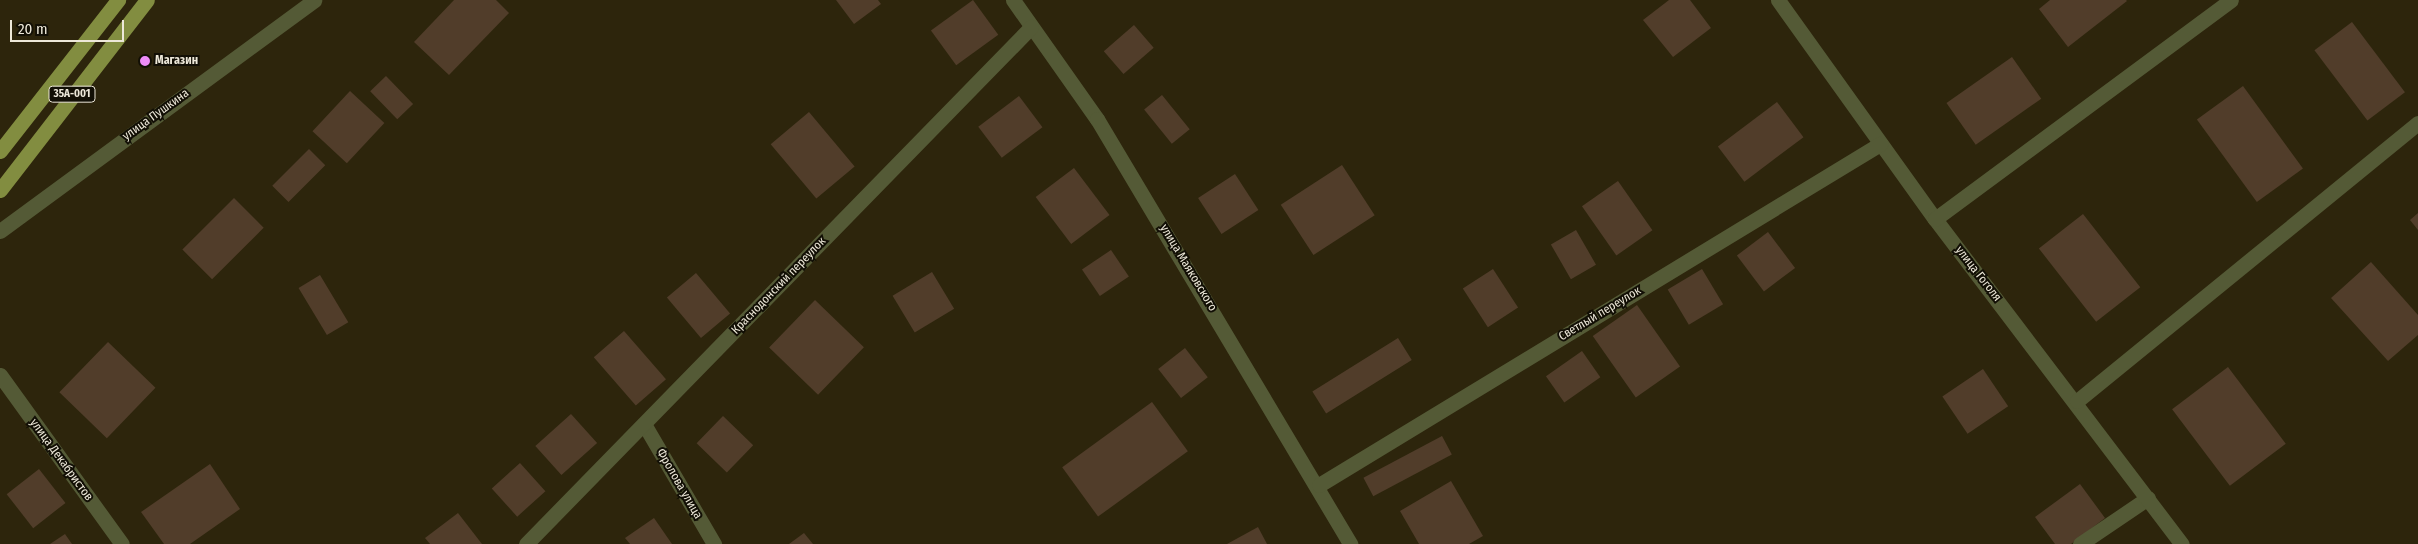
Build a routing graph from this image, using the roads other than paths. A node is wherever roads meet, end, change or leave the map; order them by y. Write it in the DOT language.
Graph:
graph roads {
  1 [pos="118,0"];
  2 [pos="147,0"];
  3 [pos="314,0"];
  4 [pos="1013,0"];
  5 [pos="1778,0"];
  6 [pos="2231,0"];
  7 [pos="1031,27"];
  8 [pos="2418,123"];
  9 [pos="1880,144"];
  10 [pos="0,151"];
  11 [pos="0,190"];
  12 [pos="1935,219"];
  13 [pos="0,231"];
  14 [pos="0,376"];
  15 [pos="2077,401"];
  16 [pos="644,424"];
  17 [pos="1319,485"];
  18 [pos="2148,498"];
  19 [pos="122,544"];
  20 [pos="526,544"];
  21 [pos="714,544"];
  22 [pos="1350,544"];
  23 [pos="2080,544"];
  24 [pos="2182,544"];
  1 -- 10 [label="main road, 35А-001"];
  2 -- 11 [label="main road, 35А-001"];
  3 -- 13 [label="street, улица Пушкина"];
  4 -- 7 [label="street, улица Маяковского"];
  5 -- 9 [label="street, улица Гоголя"];
  6 -- 12 [label="street"];
  7 -- 16 [label="street, Краснодонский переулок"];
  7 -- 17 [label="street, улица Маяковского"];
  8 -- 15 [label="street"];
  9 -- 12 [label="street, улица Гоголя"];
  9 -- 17 [label="street, Светлый переулок"];
  12 -- 15 [label="street, улица Гоголя"];
  14 -- 19 [label="street, улица Декабристов"];
  15 -- 18 [label="street, улица Гоголя"];
  16 -- 20 [label="street, Краснодонский переулок"];
  16 -- 21 [label="street, Фролова улица"];
  17 -- 22 [label="street, улица Маяковского"];
  18 -- 23 [label="street"];
  18 -- 24 [label="street, улица Гоголя"];
}
